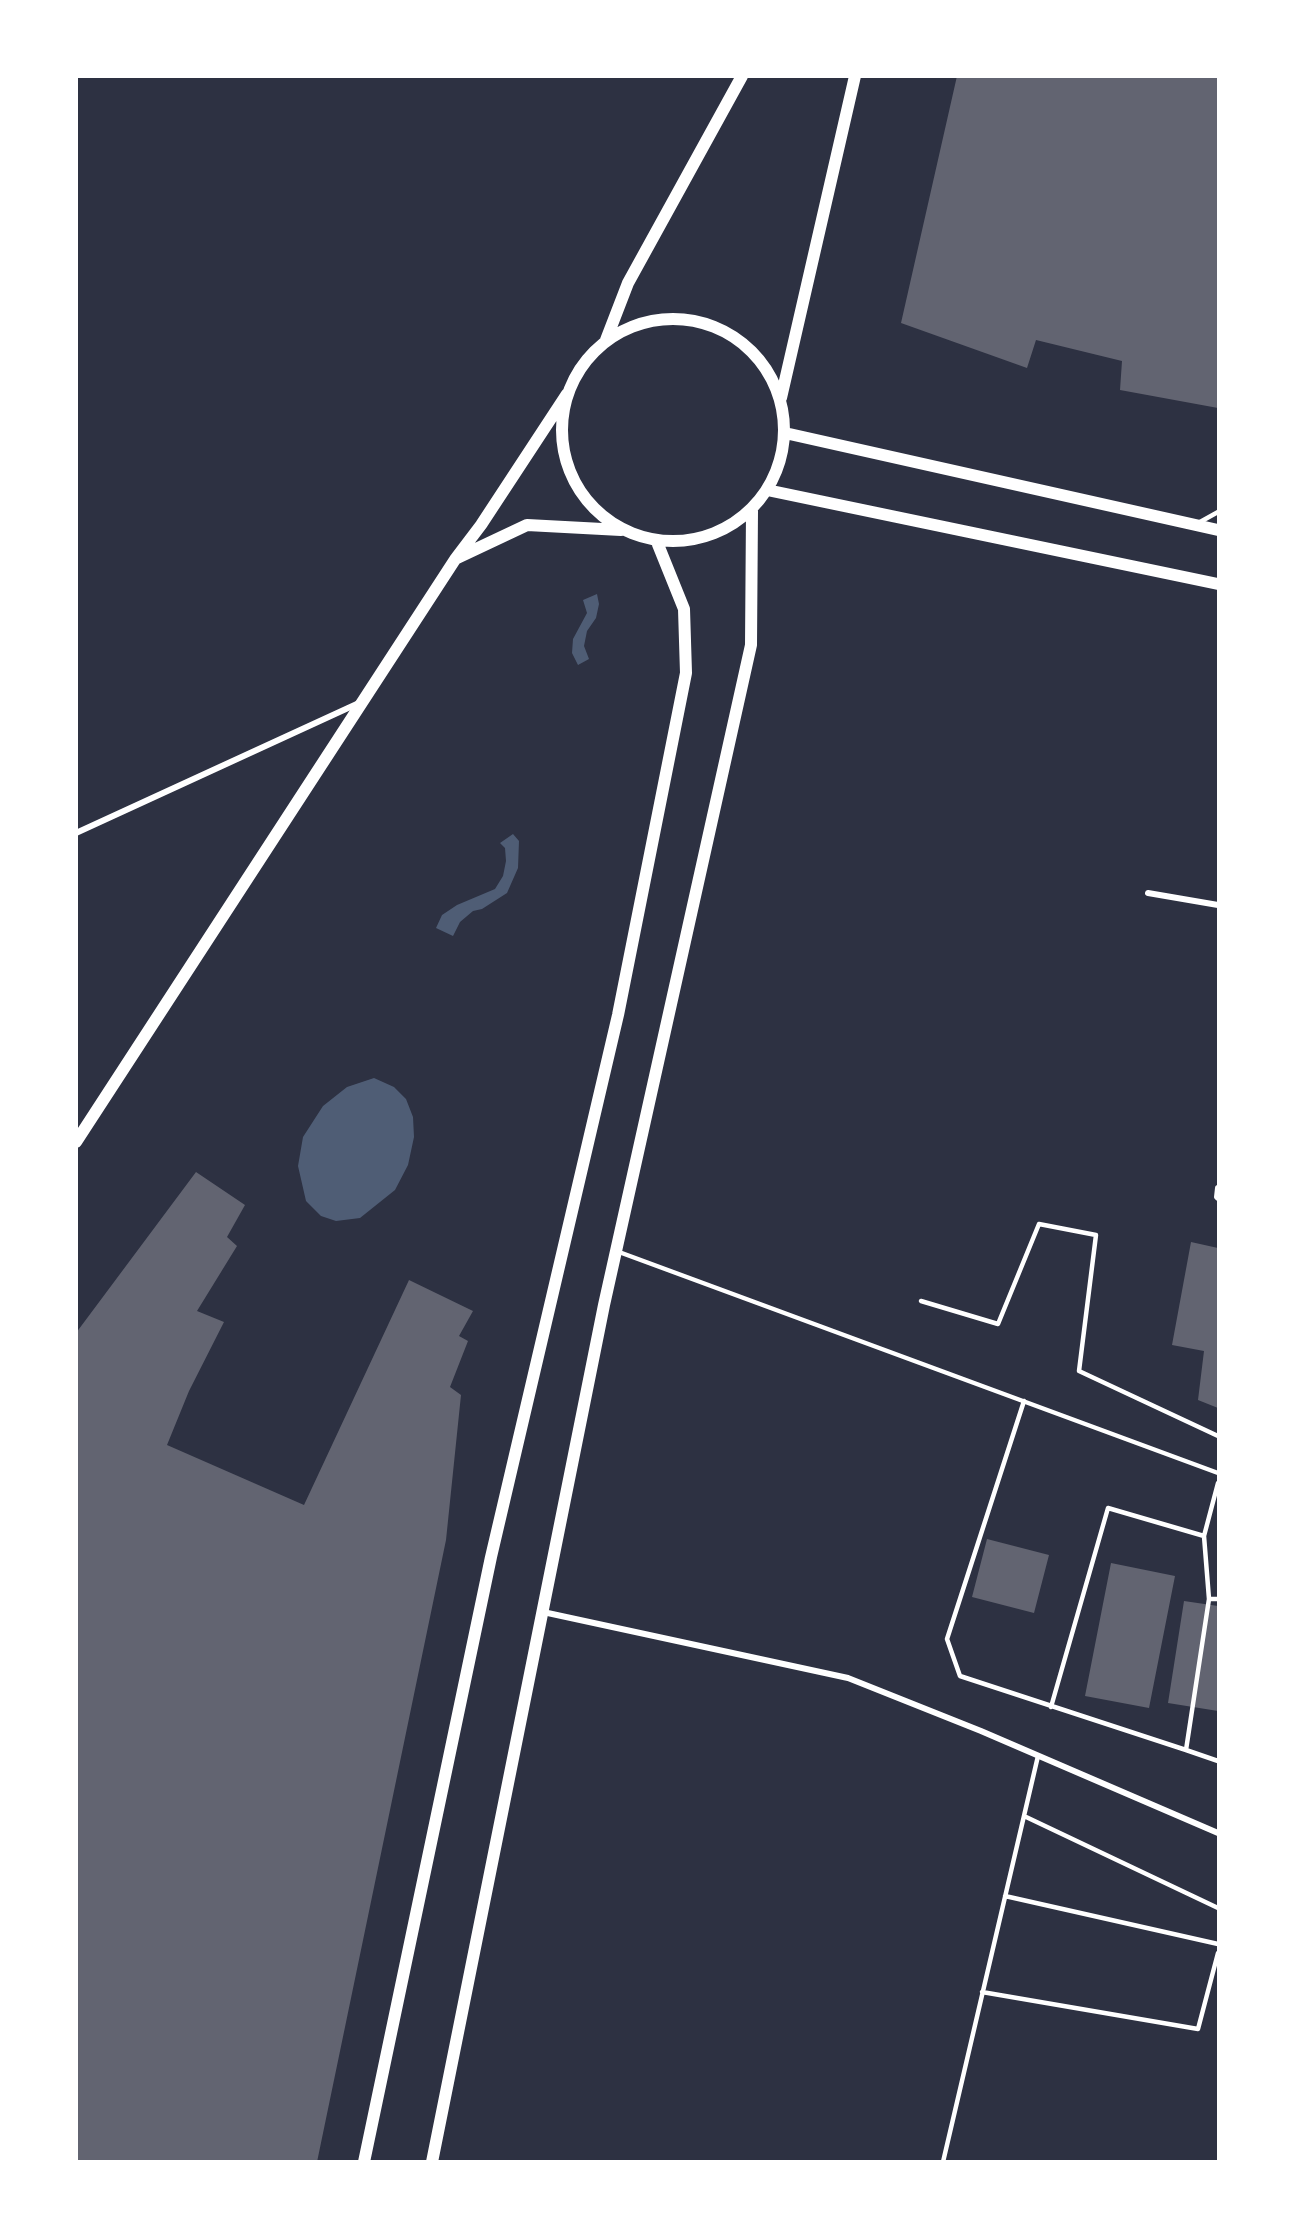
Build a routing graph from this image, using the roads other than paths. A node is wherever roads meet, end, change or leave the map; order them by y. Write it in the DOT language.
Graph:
graph roads {
  1 [pos="742,76"];
  2 [pos="855,76"];
  3 [pos="606,340"];
  4 [pos="567,394"];
  5 [pos="780,398"];
  6 [pos="785,433"];
  7 [pos="766,490"];
  8 [pos="752,511"];
  9 [pos="1218,512"];
  10 [pos="1195,524"];
  11 [pos="621,530"];
  12 [pos="1218,530"];
  13 [pos="657,542"];
  14 [pos="456,558"];
  15 [pos="1218,584"];
  16 [pos="363,702"];
  17 [pos="76,833"];
  18 [pos="1148,893"];
  19 [pos="1218,905"];
  20 [pos="76,1142"];
  21 [pos="1218,1188"];
  22 [pos="1218,1198"];
  23 [pos="616,1251"];
  24 [pos="921,1301"];
  25 [pos="1024,1401"];
  26 [pos="1218,1436"];
  27 [pos="1218,1473"];
  28 [pos="1218,1483"];
  29 [pos="1204,1536"];
  30 [pos="1209,1599"];
  31 [pos="1218,1599"];
  32 [pos="543,1612"];
  33 [pos="1051,1707"];
  34 [pos="1186,1750"];
  35 [pos="1038,1756"];
  36 [pos="1218,1761"];
  37 [pos="1024,1816"];
  38 [pos="1218,1833"];
  39 [pos="1005,1896"];
  40 [pos="1218,1908"];
  41 [pos="1218,1944"];
  42 [pos="1218,1953"];
  43 [pos="982,1992"];
  44 [pos="364,2162"];
  45 [pos="432,2162"];
  46 [pos="943,2162"];
  1 -- 3 [label="main road"];
  2 -- 5 [label="main road"];
  3 -- 4 [label="main road"];
  3 -- 5 [label="main road"];
  4 -- 11 [label="main road"];
  4 -- 14 [label="main road"];
  5 -- 6 [label="main road"];
  6 -- 7 [label="main road"];
  6 -- 10 [label="main road"];
  7 -- 8 [label="main road"];
  7 -- 15 [label="main road"];
  8 -- 13 [label="main road"];
  8 -- 23 [label="main road"];
  9 -- 10 [label="lane"];
  10 -- 12 [label="main road"];
  11 -- 13 [label="main road"];
  11 -- 14 [label="main road"];
  13 -- 44 [label="main road"];
  14 -- 16 [label="main road"];
  16 -- 17 [label="street"];
  16 -- 20 [label="main road"];
  18 -- 19 [label="street"];
  21 -- 22 [label="street"];
  23 -- 25 [label="lane"];
  23 -- 32 [label="main road"];
  24 -- 26 [label="lane"];
  25 -- 27 [label="lane"];
  25 -- 33 [label="lane"];
  28 -- 29 [label="lane"];
  29 -- 30 [label="lane"];
  29 -- 33 [label="lane"];
  30 -- 31 [label="lane"];
  30 -- 34 [label="lane"];
  32 -- 35 [label="street"];
  32 -- 45 [label="main road"];
  33 -- 34 [label="lane"];
  34 -- 36 [label="lane"];
  35 -- 37 [label="lane"];
  35 -- 38 [label="street"];
  37 -- 39 [label="lane"];
  37 -- 40 [label="lane"];
  39 -- 41 [label="lane"];
  39 -- 43 [label="lane"];
  42 -- 43 [label="lane"];
  43 -- 46 [label="lane"];
}
